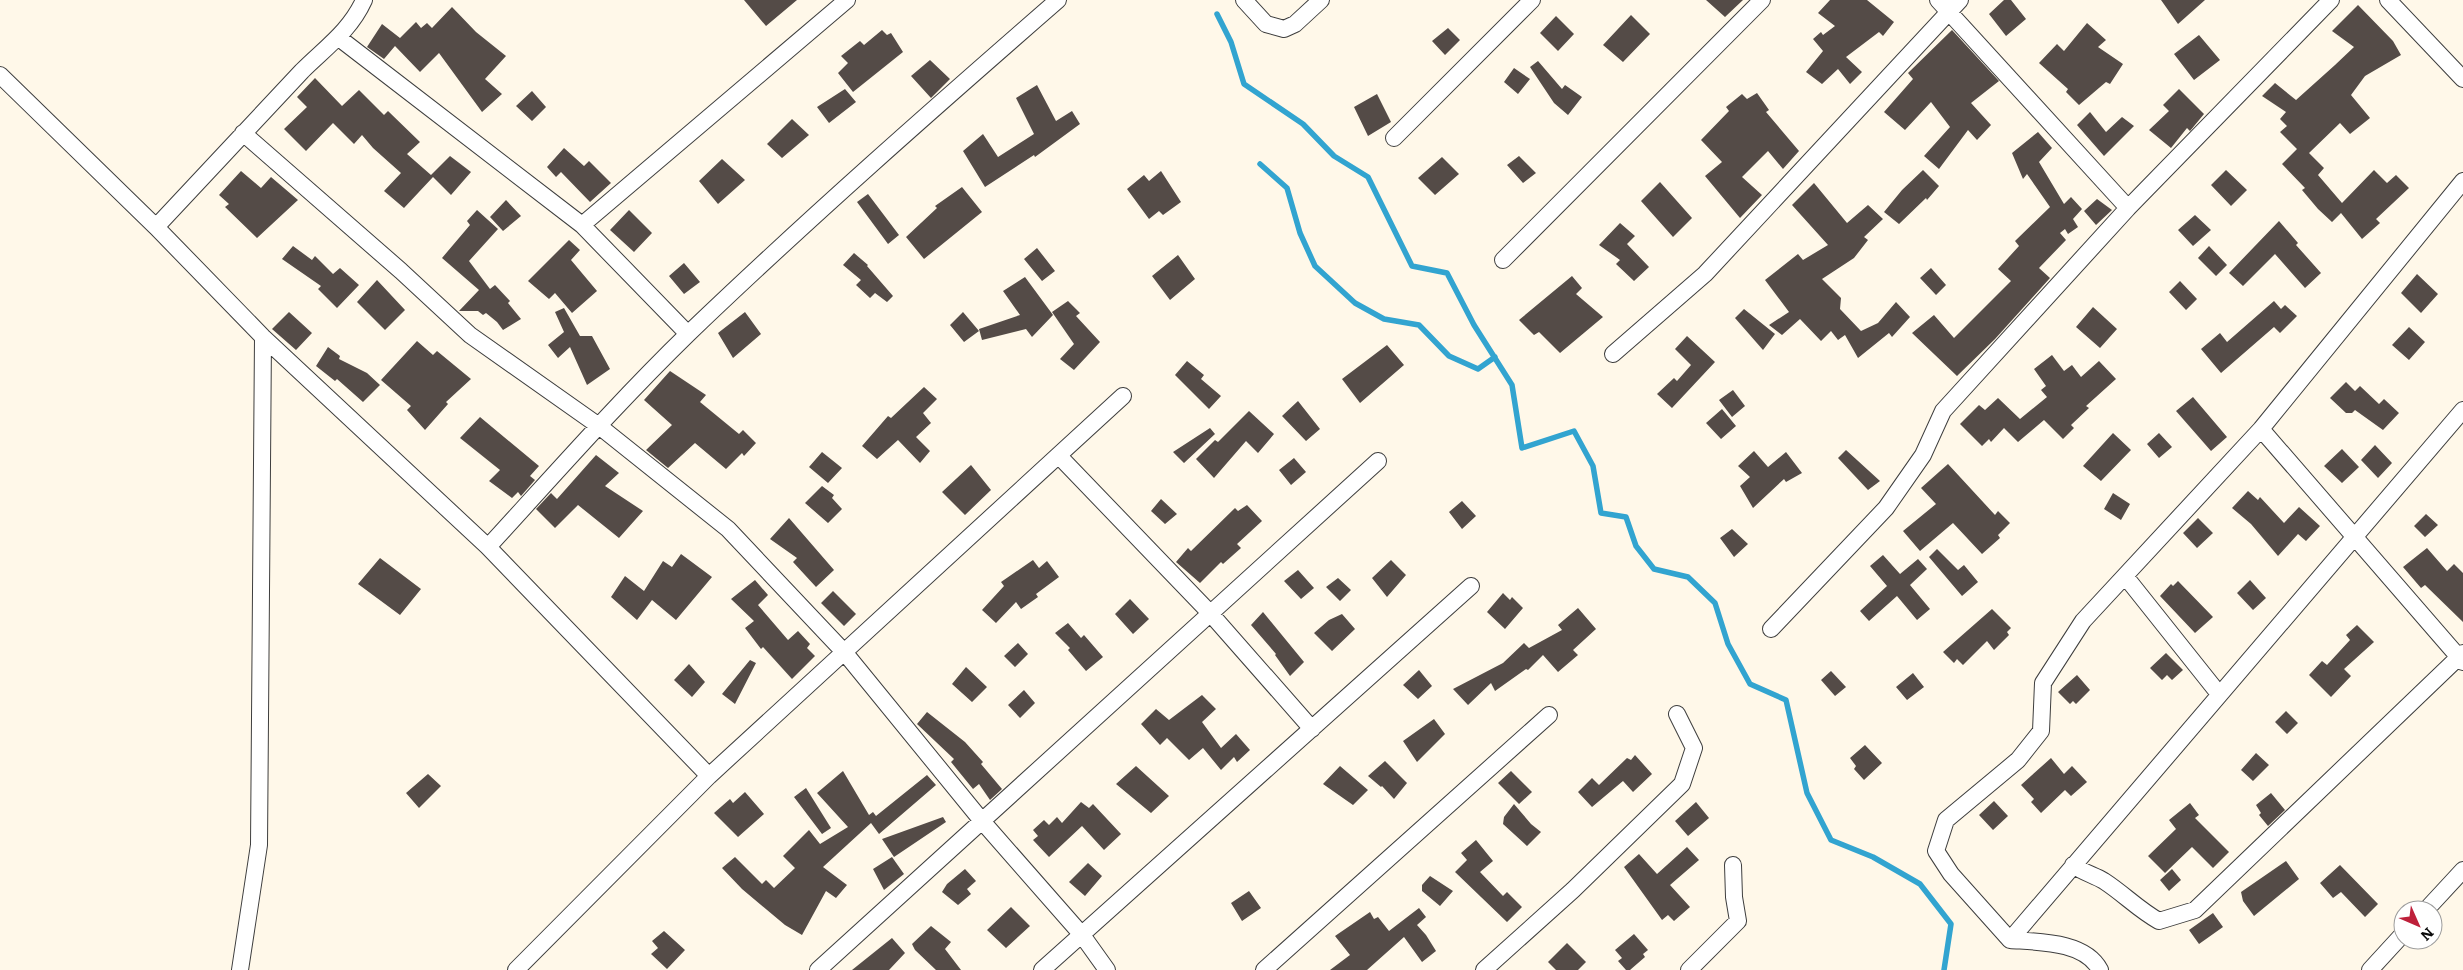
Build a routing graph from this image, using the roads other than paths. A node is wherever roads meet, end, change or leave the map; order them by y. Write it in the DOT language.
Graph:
graph roads {
  1 [pos="364,0"];
  2 [pos="847,0"];
  3 [pos="1058,0"];
  4 [pos="1244,0"];
  5 [pos="1321,0"];
  6 [pos="1532,0"];
  7 [pos="1762,0"];
  8 [pos="1960,0"];
  9 [pos="2331,0"];
  10 [pos="2388,0"];
  11 [pos="1943,6"];
  12 [pos="339,38"];
  13 [pos="0,75"];
  14 [pos="2463,79"];
  15 [pos="243,134"];
  16 [pos="1394,138"];
  17 [pos="2463,181"];
  18 [pos="2128,208"];
  19 [pos="582,225"];
  20 [pos="156,227"];
  21 [pos="1503,260"];
  22 [pos="688,334"];
  23 [pos="264,337"];
  24 [pos="1614,354"];
  25 [pos="1123,396"];
  26 [pos="2463,410"];
  27 [pos="600,426"];
  28 [pos="2261,429"];
  29 [pos="1059,456"];
  30 [pos="1378,461"];
  31 [pos="2354,535"];
  32 [pos="488,547"];
  33 [pos="2125,576"];
  34 [pos="1471,586"];
  35 [pos="1210,613"];
  36 [pos="1771,629"];
  37 [pos="845,653"];
  38 [pos="2462,658"];
  39 [pos="2219,694"];
  40 [pos="1677,714"];
  41 [pos="1549,715"];
  42 [pos="1312,729"];
  43 [pos="709,776"];
  44 [pos="982,821"];
  45 [pos="1733,865"];
  46 [pos="2073,865"];
  47 [pos="2463,870"];
  48 [pos="2435,900"];
  49 [pos="1082,935"];
  50 [pos="2010,940"];
  51 [pos="2393,945"];
  52 [pos="240,970"];
  53 [pos="516,970"];
  54 [pos="818,970"];
  55 [pos="1042,970"];
  56 [pos="1107,970"];
  57 [pos="1264,970"];
  58 [pos="1484,970"];
  59 [pos="1688,970"];
  60 [pos="2100,970"];
  61 [pos="2370,970"];
  1 -- 12 [label="street"];
  2 -- 19 [label="street"];
  3 -- 22 [label="street"];
  4 -- 5 [label="street"];
  6 -- 16 [label="street"];
  7 -- 21 [label="street"];
  8 -- 11 [label="street"];
  9 -- 18 [label="street"];
  10 -- 14 [label="street"];
  11 -- 18 [label="street"];
  11 -- 24 [label="street"];
  12 -- 15 [label="street"];
  12 -- 19 [label="street"];
  13 -- 20 [label="street"];
  15 -- 20 [label="street"];
  15 -- 27 [label="street"];
  17 -- 28 [label="street"];
  18 -- 36 [label="street"];
  19 -- 22 [label="street"];
  20 -- 23 [label="street"];
  22 -- 27 [label="street"];
  23 -- 32 [label="street"];
  23 -- 52 [label="street"];
  25 -- 29 [label="street"];
  26 -- 31 [label="street"];
  27 -- 32 [label="street"];
  27 -- 37 [label="street"];
  28 -- 31 [label="street"];
  28 -- 33 [label="street"];
  29 -- 35 [label="street"];
  29 -- 37 [label="street"];
  30 -- 35 [label="street"];
  31 -- 38 [label="street"];
  31 -- 39 [label="street"];
  32 -- 43 [label="street"];
  33 -- 39 [label="street"];
  33 -- 50 [label="street"];
  34 -- 42 [label="street"];
  35 -- 42 [label="street"];
  35 -- 44 [label="street"];
  37 -- 43 [label="street"];
  37 -- 44 [label="street"];
  38 -- 46 [label="street"];
  39 -- 46 [label="street"];
  40 -- 58 [label="street"];
  41 -- 57 [label="street"];
  42 -- 49 [label="street"];
  43 -- 53 [label="street"];
  44 -- 49 [label="street"];
  44 -- 54 [label="street"];
  45 -- 59 [label="street"];
  46 -- 50 [label="street"];
  47 -- 48 [label="street"];
  49 -- 55 [label="street"];
  49 -- 56 [label="street"];
  50 -- 60 [label="street"];
  51 -- 61 [label="street"];
}
